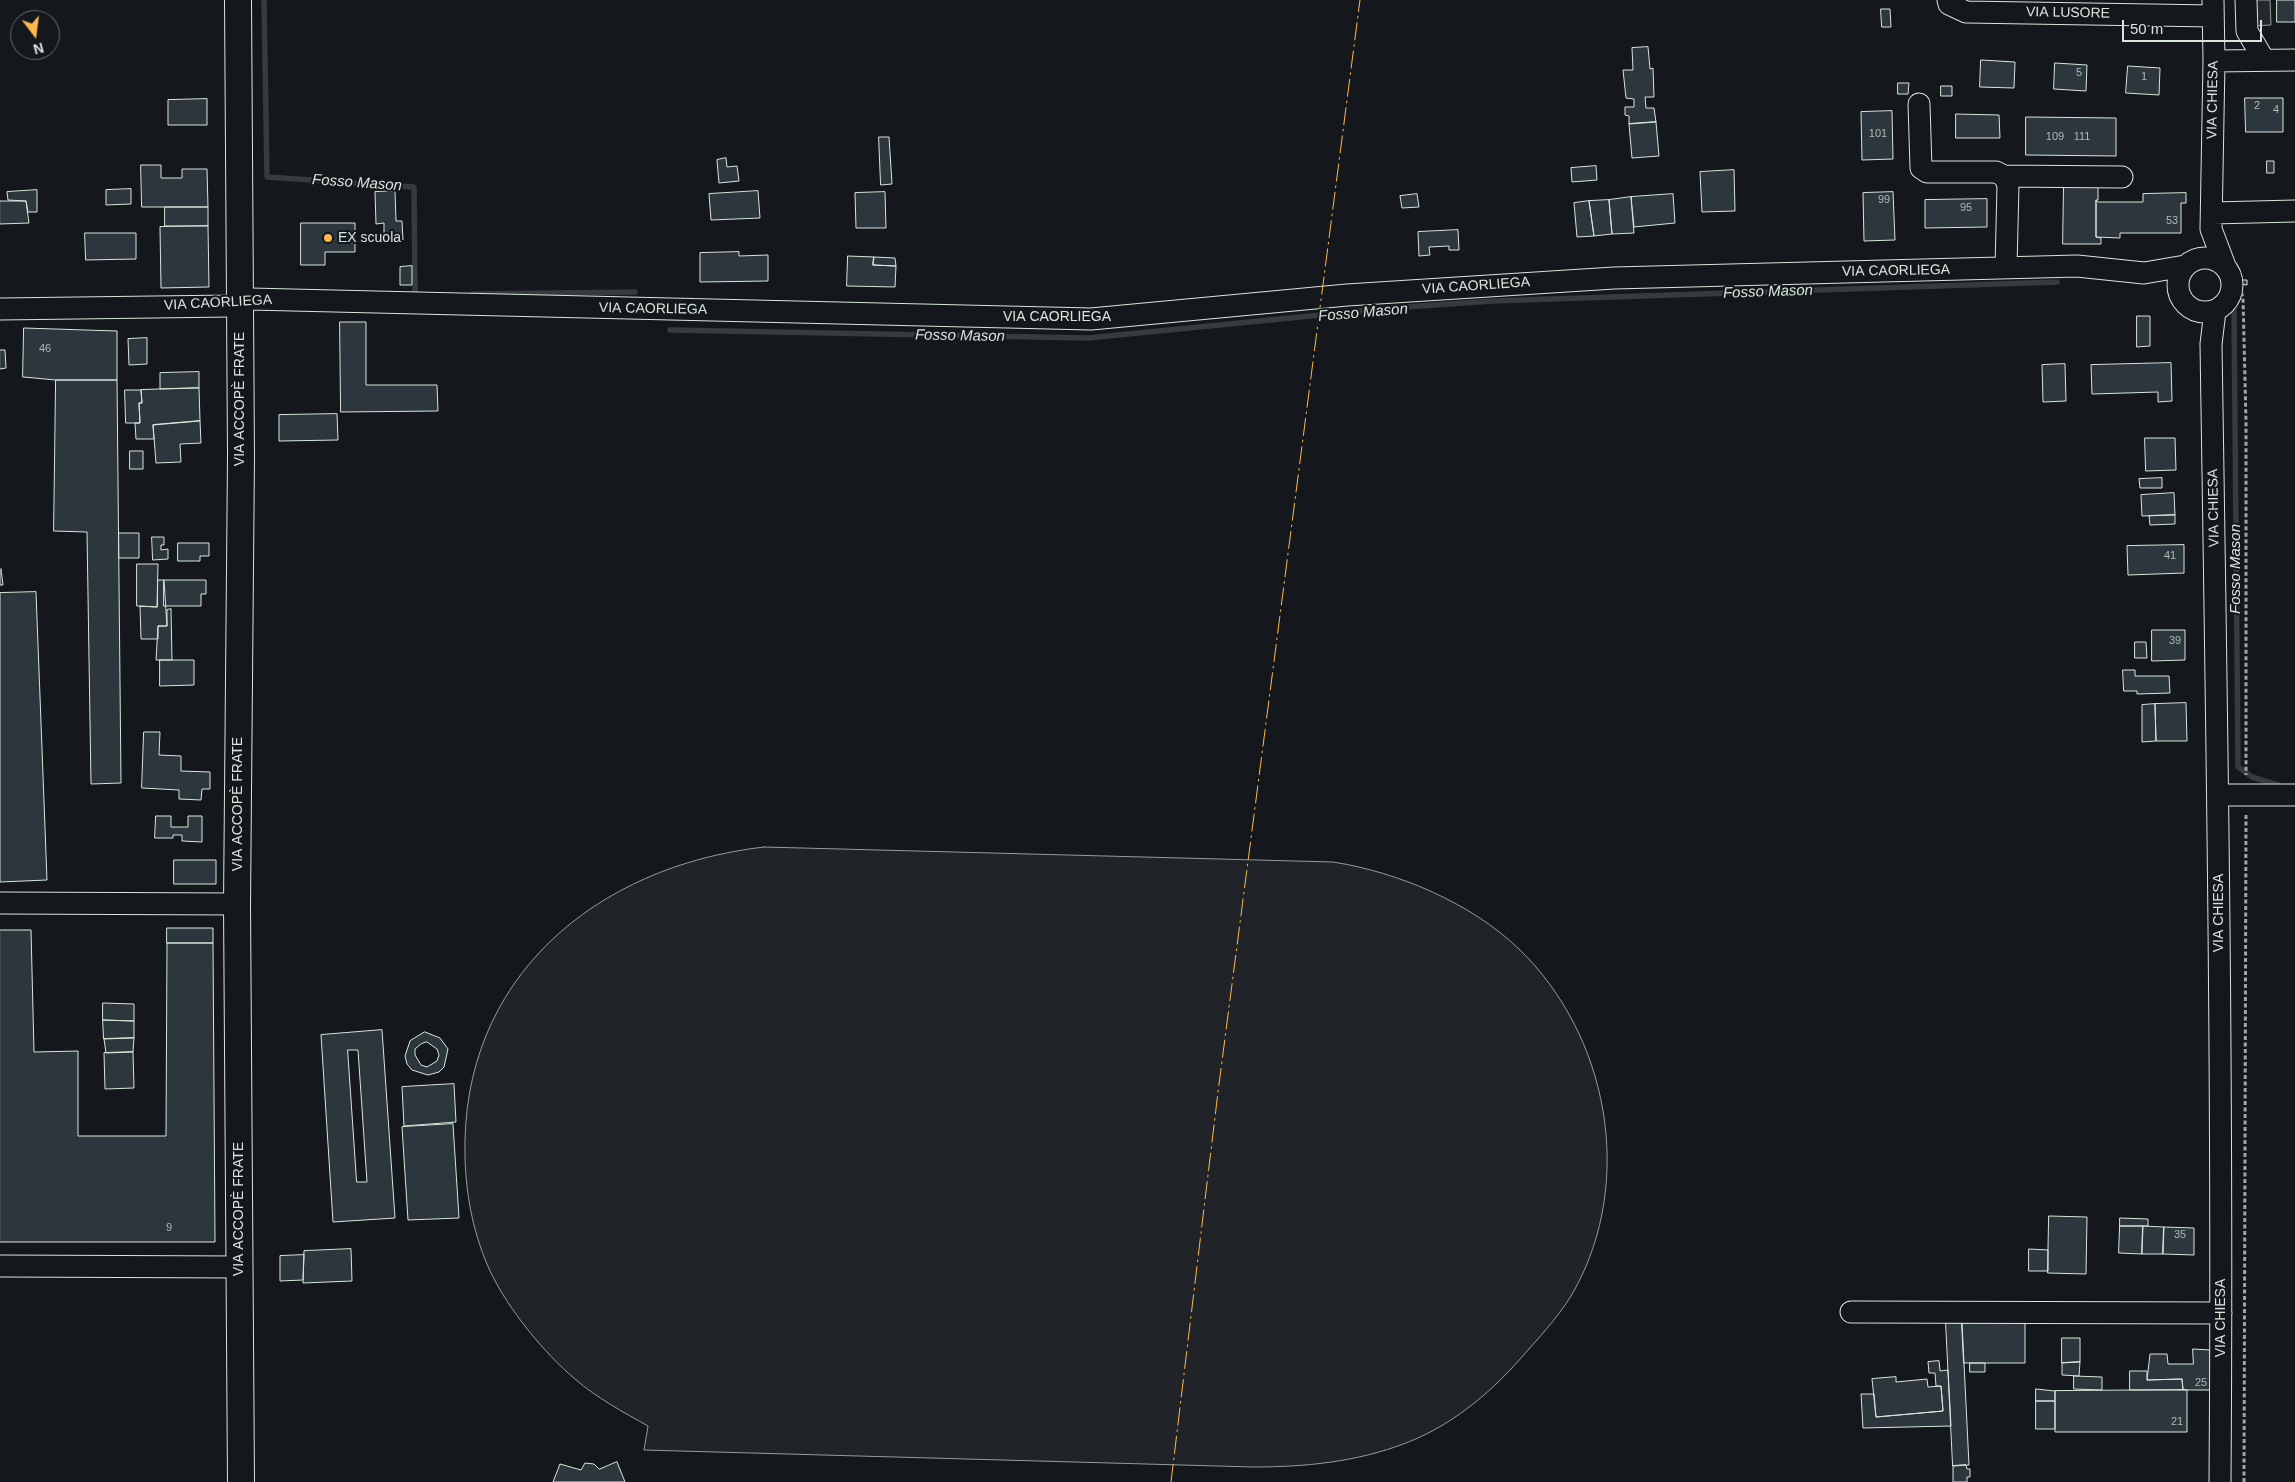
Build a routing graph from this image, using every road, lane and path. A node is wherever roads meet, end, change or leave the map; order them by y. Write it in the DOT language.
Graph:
graph roads {
  1 [pos="238,0"];
  2 [pos="1948,0"];
  3 [pos="2246,0"];
  4 [pos="2203,8"];
  5 [pos="2247,31"];
  6 [pos="2264,60"];
  7 [pos="2295,60"];
  8 [pos="2214,61"];
  9 [pos="1919,104"];
  10 [pos="2004,176"];
  11 [pos="2122,177"];
  12 [pos="2295,211"];
  13 [pos="2211,221"];
  14 [pos="2189,263"];
  15 [pos="2225,266"];
  16 [pos="2006,268"];
  17 [pos="2144,273"];
  18 [pos="2178,292"];
  19 [pos="2243,298"];
  20 [pos="240,302"];
  21 [pos="0,310"];
  22 [pos="2206,311"];
  23 [pos="2246,788"];
  24 [pos="2295,794"];
  25 [pos="2218,795"];
  26 [pos="0,903"];
  27 [pos="237,904"];
  28 [pos="0,1266"];
  29 [pos="240,1267"];
  30 [pos="1851,1312"];
  31 [pos="2221,1313"];
  32 [pos="241,1482"];
  33 [pos="2220,1482"];
  34 [pos="2244,1482"];
  1 -- 20 [label="main road, VIA ACCOPÈ FRATE"];
  2 -- 4 [label="street, VIA LUSORE"];
  3 -- 5 [label="street"];
  4 -- 8 [label="street, VIA CHIESA"];
  5 -- 6 [label="street"];
  5 -- 8 [label="street"];
  6 -- 7 [label="street"];
  6 -- 8 [label="street"];
  8 -- 13 [label="street, VIA CHIESA"];
  9 -- 10 [label="street"];
  10 -- 11 [label="street"];
  10 -- 16 [label="street"];
  12 -- 13 [label="street"];
  13 -- 14 [label="street"];
  13 -- 15 [label="street, VIA CHIESA"];
  14 -- 15 [label="street"];
  14 -- 17 [label="street, VIA CAORLIEGA"];
  14 -- 18 [label="street"];
  15 -- 22 [label="street"];
  16 -- 17 [label="street, VIA CAORLIEGA"];
  16 -- 20 [label="street, VIA CAORLIEGA"];
  17 -- 18 [label="street, VIA CAORLIEGA"];
  18 -- 22 [label="street"];
  19 -- 23 [label="path"];
  20 -- 21 [label="street, VIA CAORLIEGA"];
  20 -- 27 [label="main road, VIA ACCOPÈ FRATE"];
  22 -- 25 [label="street, VIA CHIESA"];
  23 -- 24 [label="street"];
  23 -- 25 [label="street"];
  23 -- 34 [label="path"];
  25 -- 31 [label="street, VIA CHIESA"];
  26 -- 27 [label="street"];
  27 -- 29 [label="main road, VIA ACCOPÈ FRATE"];
  28 -- 29 [label="street"];
  29 -- 32 [label="main road, VIA ACCOPÈ FRATE"];
  30 -- 31 [label="street"];
  31 -- 33 [label="street, VIA CHIESA"];
}
